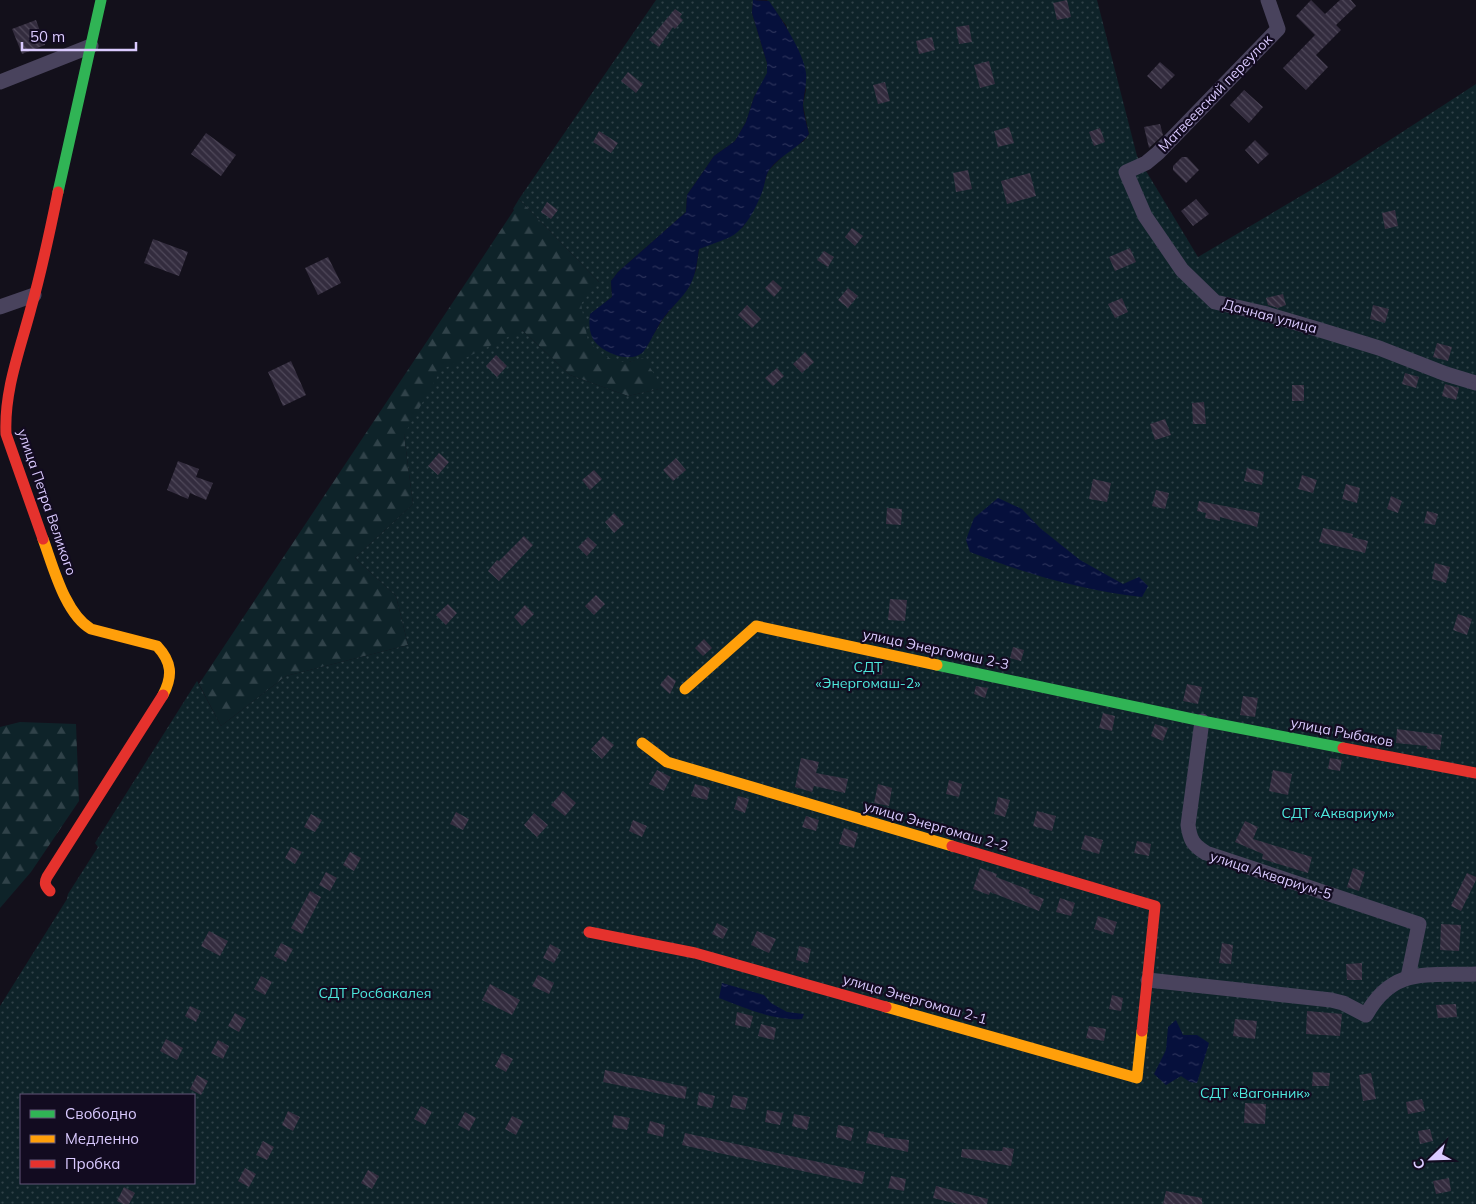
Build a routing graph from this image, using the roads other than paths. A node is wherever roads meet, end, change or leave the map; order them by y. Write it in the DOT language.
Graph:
graph roads {
  1 [pos="101,0"];
  2 [pos="1268,0"];
  3 [pos="91,46"];
  4 [pos="0,82"];
  5 [pos="1126,172"];
  6 [pos="34,295"];
  7 [pos="0,308"];
  8 [pos="1476,383"];
  9 [pos="686,689"];
  10 [pos="1202,721"];
  11 [pos="642,743"];
  12 [pos="1476,772"];
  13 [pos="50,891"];
  14 [pos="589,932"];
  15 [pos="1476,974"];
  16 [pos="1408,977"];
  17 [pos="1148,980"];
  1 -- 3 [label="street, улица Петра Великого"];
  2 -- 5 [label="street, Матвеевский переулок"];
  3 -- 4 [label="street"];
  3 -- 6 [label="street, улица Петра Великого"];
  5 -- 8 [label="street, Дачная улица"];
  6 -- 7 [label="street"];
  6 -- 13 [label="street, улица Петра Великого"];
  9 -- 10 [label="street, улица Энергомаш 2-3"];
  10 -- 12 [label="street, улица Рыбаков"];
  10 -- 16 [label="street, улица Аквариум-5"];
  11 -- 17 [label="street, улица Энергомаш 2-2"];
  14 -- 17 [label="street, улица Энергомаш 2-1"];
  15 -- 16 [label="street"];
  16 -- 17 [label="street"];
}
